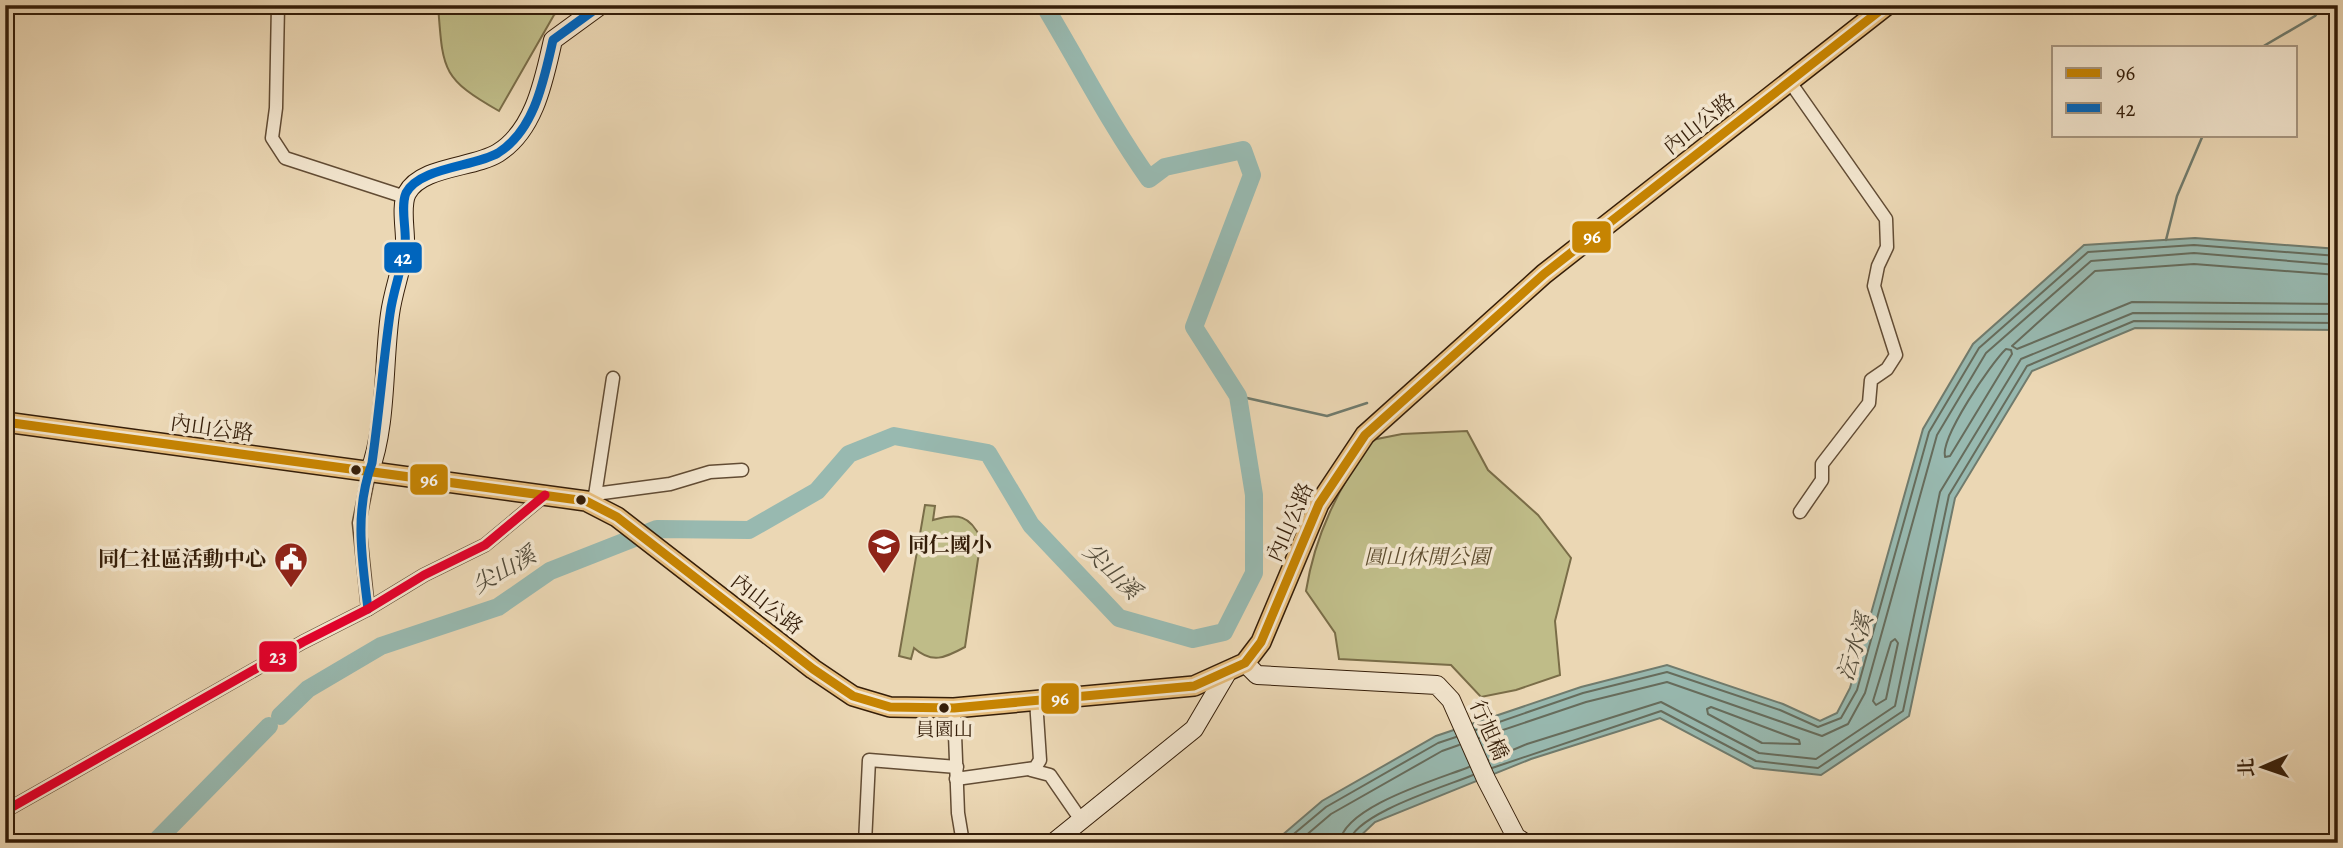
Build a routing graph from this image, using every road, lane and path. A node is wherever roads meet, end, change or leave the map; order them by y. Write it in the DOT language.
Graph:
graph roads {
  1 [pos="278,5"];
  2 [pos="601,5"];
  3 [pos="1887,5"];
  4 [pos="1790,82"];
  5 [pos="405,197"];
  6 [pos="613,378"];
  7 [pos="5,422"];
  8 [pos="743,470"];
  9 [pos="369,473"];
  10 [pos="545,495"];
  11 [pos="594,499"];
  12 [pos="1800,512"];
  13 [pos="368,609"];
  14 [pos="1245,663"];
  15 [pos="1227,673"];
  16 [pos="1036,700"];
  17 [pos="954,708"];
  18 [pos="1031,770"];
  19 [pos="956,773"];
  20 [pos="5,811"];
  21 [pos="1081,820"];
  22 [pos="865,843"];
  23 [pos="963,843"];
  24 [pos="1053,843"];
  25 [pos="1525,843"];
  1 -- 5 [label="street"];
  2 -- 5 [label="street"];
  3 -- 4 [label="main road, 內山公路"];
  4 -- 12 [label="street"];
  4 -- 14 [label="main road, 內山公路"];
  5 -- 9 [label="street"];
  6 -- 11 [label="street"];
  7 -- 9 [label="main road, 內山公路"];
  8 -- 11 [label="street"];
  9 -- 10 [label="main road, 內山公路"];
  9 -- 13 [label="street"];
  10 -- 11 [label="main road, 內山公路"];
  10 -- 13 [label="street"];
  11 -- 17 [label="main road, 內山公路"];
  13 -- 20 [label="street"];
  14 -- 15 [label="main road, 內山公路"];
  14 -- 25 [label="street, 行旭橋"];
  15 -- 16 [label="main road, 內山公路"];
  15 -- 21 [label="street"];
  16 -- 17 [label="main road, 內山公路"];
  16 -- 18 [label="street"];
  17 -- 19 [label="street"];
  18 -- 19 [label="street"];
  18 -- 21 [label="street"];
  19 -- 22 [label="street"];
  19 -- 23 [label="street"];
  21 -- 24 [label="street"];
}
